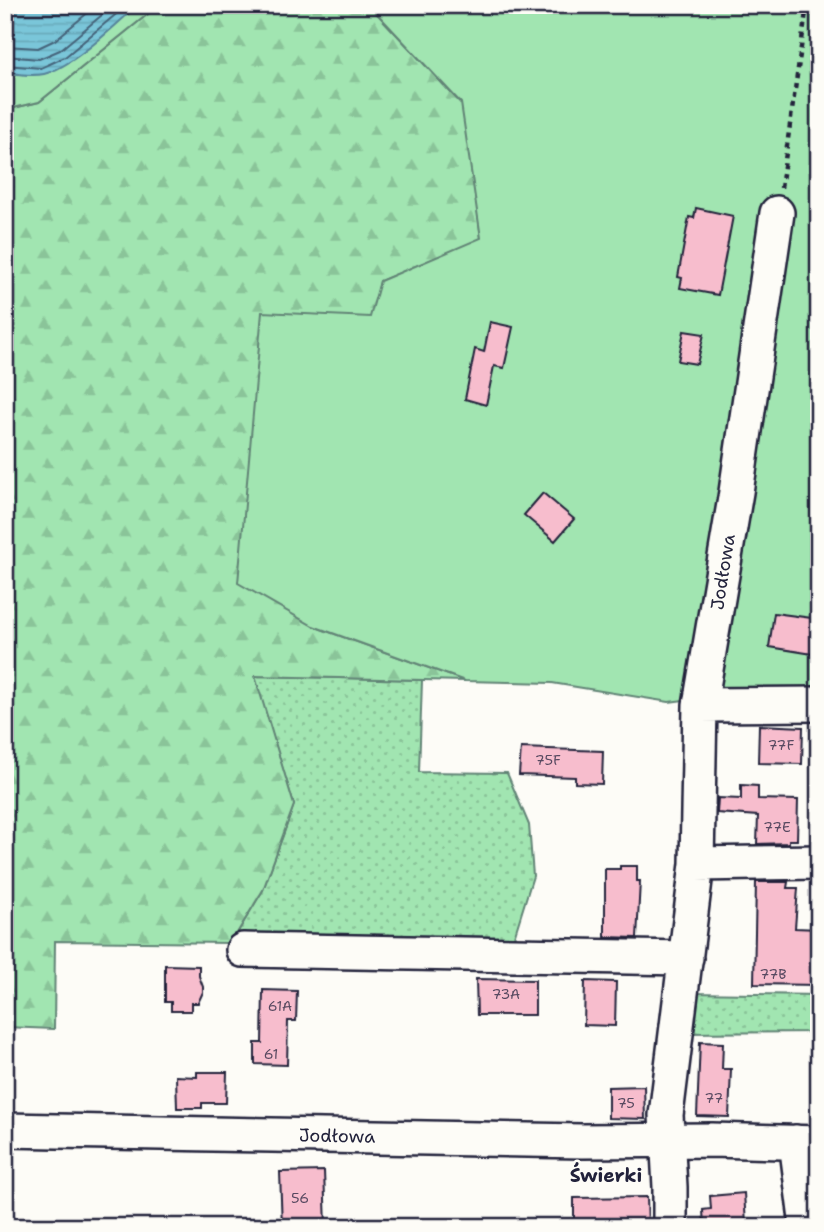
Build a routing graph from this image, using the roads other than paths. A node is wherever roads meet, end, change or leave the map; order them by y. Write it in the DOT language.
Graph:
graph roads {
  1 [pos="777,213"];
  2 [pos="819,704"];
  3 [pos="701,705"];
  4 [pos="819,862"];
  5 [pos="697,864"];
  6 [pos="243,950"];
  7 [pos="686,958"];
  8 [pos="5,1130"];
  9 [pos="668,1141"];
  10 [pos="808,1142"];
  11 [pos="670,1227"];
  12 [pos="807,1227"];
  1 -- 3 [label="street, Jodłowa"];
  2 -- 3 [label="street"];
  3 -- 5 [label="street, Jodłowa"];
  4 -- 5 [label="street"];
  5 -- 7 [label="street, Jodłowa"];
  6 -- 7 [label="street"];
  7 -- 9 [label="street, Jodłowa"];
  8 -- 9 [label="street, Jodłowa"];
  9 -- 10 [label="street, Jodłowa"];
  9 -- 11 [label="street, Jodłowa"];
  10 -- 12 [label="street"];
}
